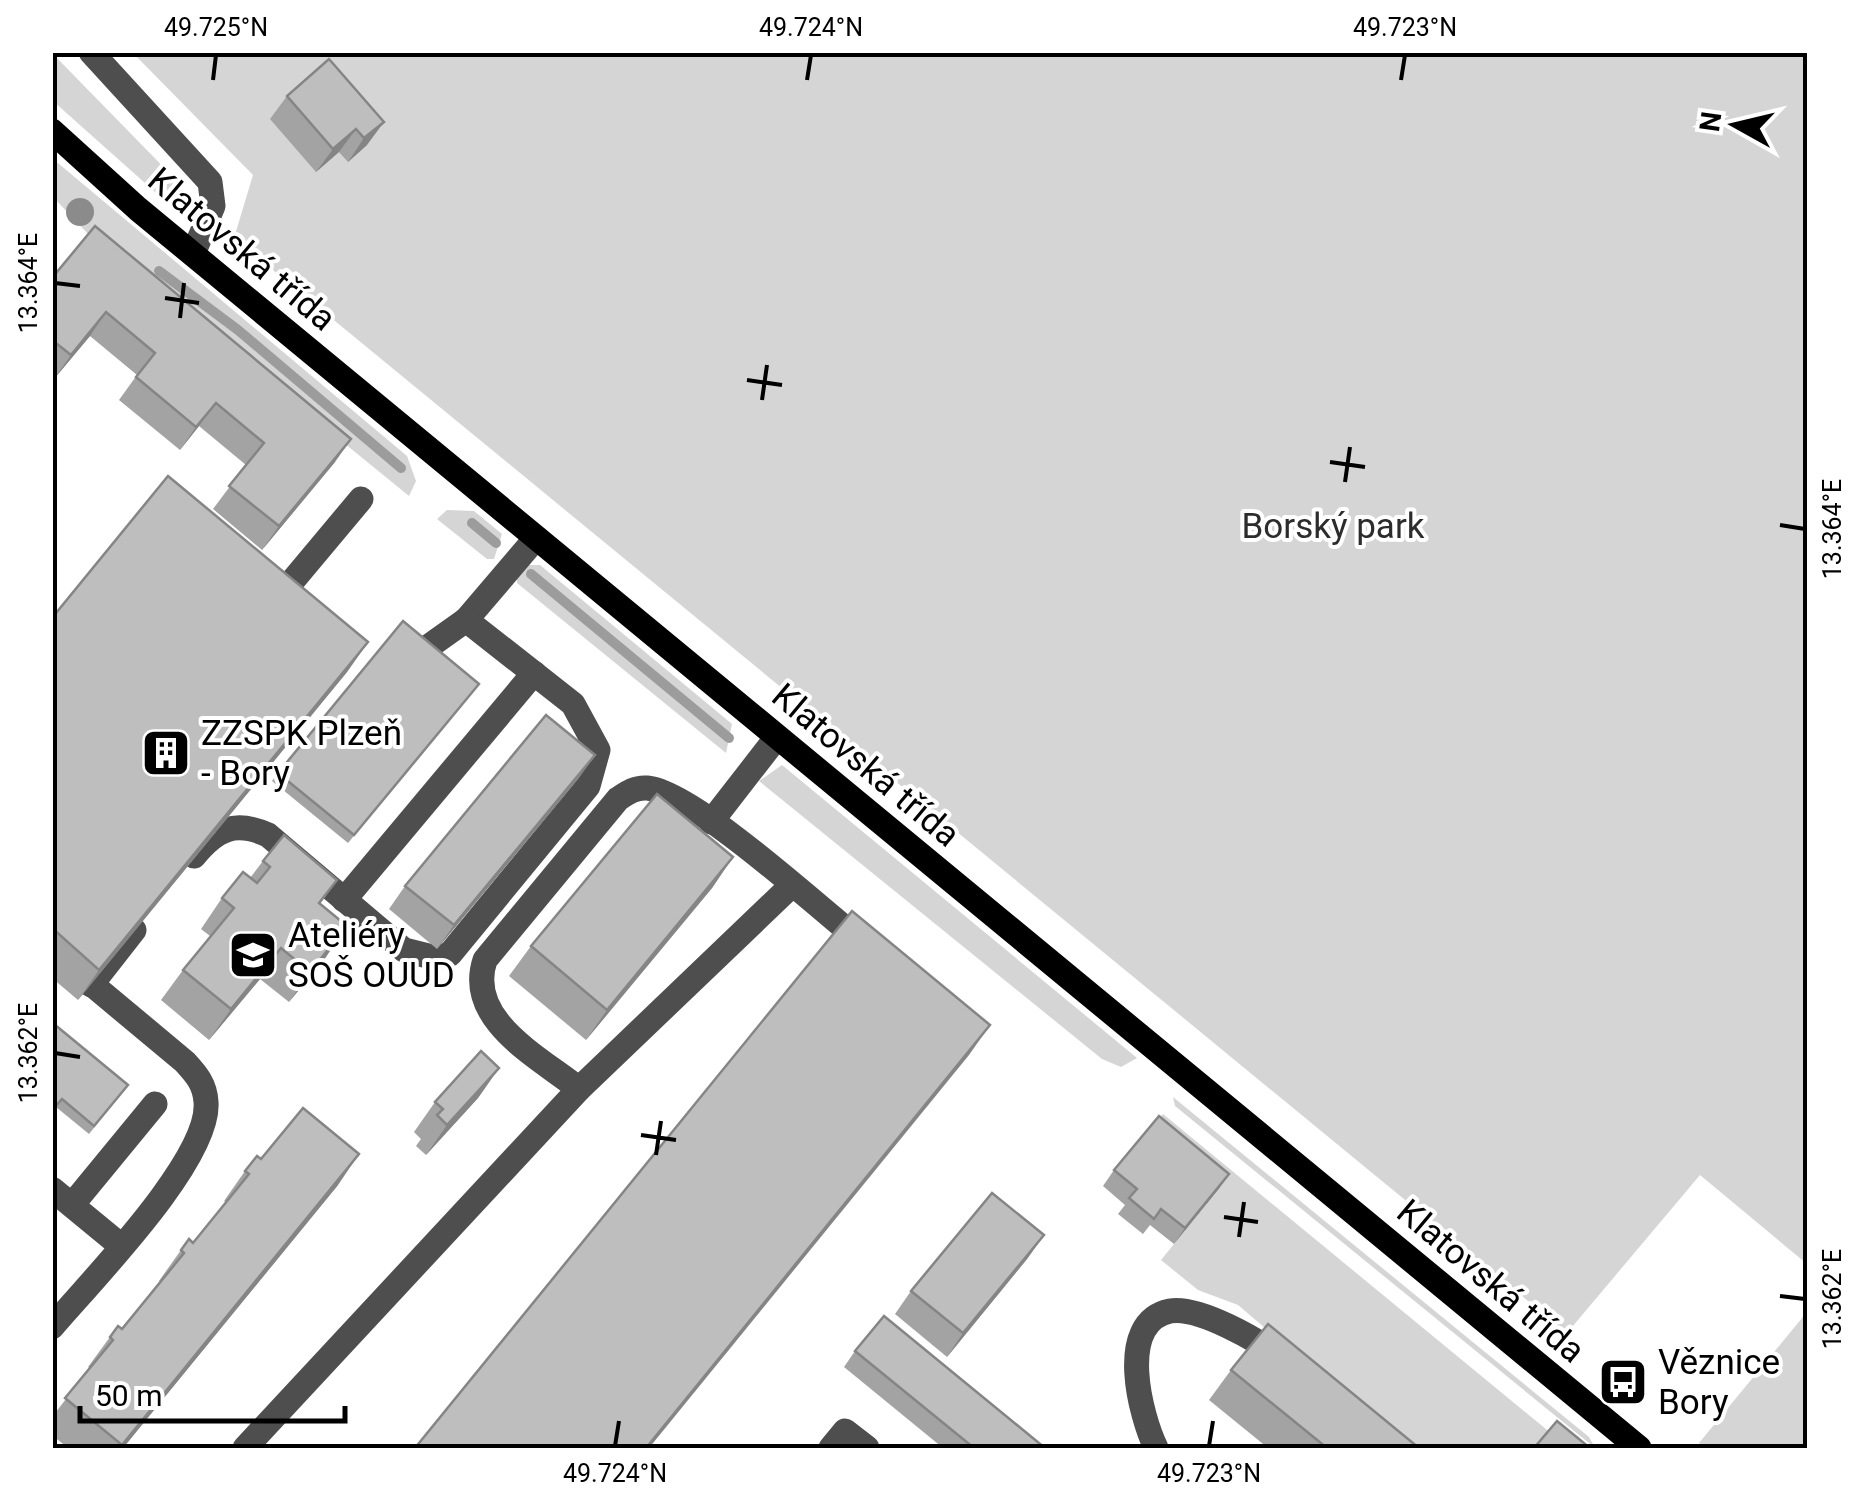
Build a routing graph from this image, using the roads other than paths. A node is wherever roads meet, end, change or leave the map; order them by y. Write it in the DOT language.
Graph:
graph roads {
  1 [pos="91,52"];
  2 [pos="52,131"];
  3 [pos="192,254"];
  4 [pos="361,499"];
  5 [pos="536,538"];
  6 [pos="271,607"];
  7 [pos="466,620"];
  8 [pos="428,647"];
  9 [pos="534,673"];
  10 [pos="777,737"];
  11 [pos="711,822"];
  12 [pos="175,880"];
  13 [pos="791,886"];
  14 [pos="344,900"];
  15 [pos="151,910"];
  16 [pos="52,952"];
  17 [pos="880,958"];
  18 [pos="90,985"];
  19 [pos="578,1089"];
  20 [pos="155,1104"];
  21 [pos="62,1197"];
  22 [pos="120,1245"];
  23 [pos="52,1328"];
  24 [pos="1303,1376"];
  25 [pos="244,1448"];
  26 [pos="832,1448"];
  27 [pos="867,1448"];
  28 [pos="1156,1448"];
  29 [pos="1639,1448"];
  1 -- 3 [label="street"];
  2 -- 3 [label="main road, Klatovská třída"];
  3 -- 5 [label="main road, Klatovská třída"];
  4 -- 6 [label="street"];
  5 -- 7 [label="street"];
  5 -- 10 [label="main road, Klatovská třída"];
  7 -- 8 [label="street"];
  7 -- 9 [label="street"];
  9 -- 14 [label="street"];
  9 -- 14 [label="street"];
  10 -- 11 [label="street"];
  10 -- 29 [label="main road, Klatovská třída"];
  11 -- 13 [label="street"];
  11 -- 19 [label="street"];
  12 -- 14 [label="street"];
  13 -- 17 [label="street"];
  13 -- 19 [label="street"];
  15 -- 18 [label="street"];
  16 -- 18 [label="street"];
  18 -- 22 [label="street"];
  19 -- 25 [label="street"];
  20 -- 21 [label="street"];
  21 -- 22 [label="street"];
  22 -- 23 [label="street"];
  24 -- 28 [label="street"];
  26 -- 27 [label="street"];
}
